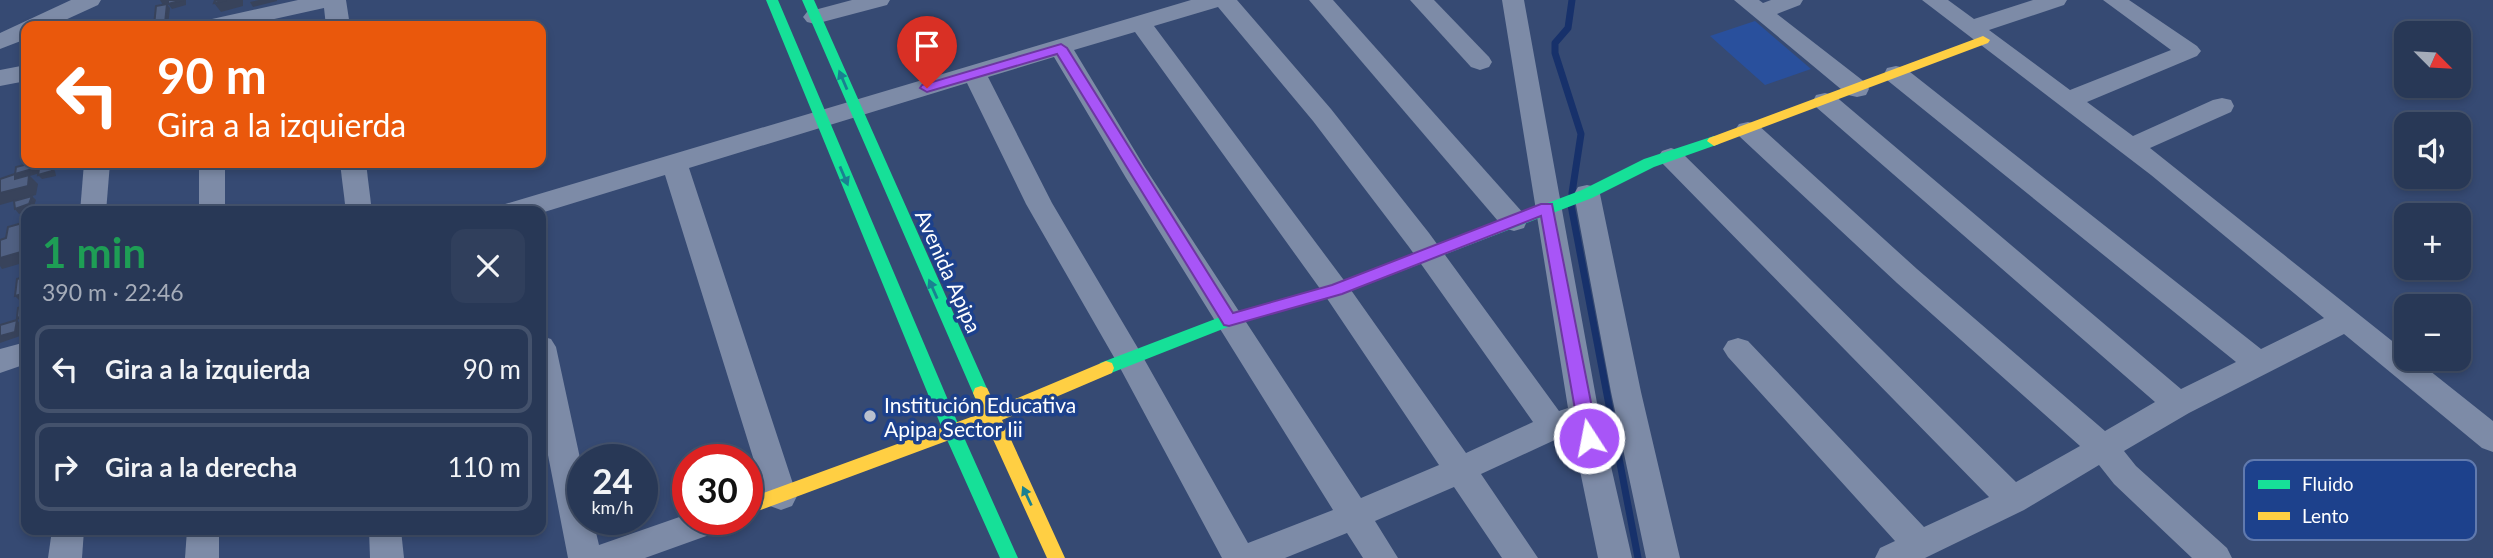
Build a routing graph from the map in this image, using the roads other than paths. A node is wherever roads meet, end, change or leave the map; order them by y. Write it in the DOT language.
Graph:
graph roads {
  1 [pos="90,0"];
  2 [pos="208,0"];
  3 [pos="333,0"];
  4 [pos="772,0"];
  5 [pos="880,0"];
  6 [pos="1216,0"];
  7 [pos="1226,0"];
  8 [pos="1320,0"];
  9 [pos="1421,0"];
  10 [pos="1513,0"];
  11 [pos="1792,0"];
  12 [pos="1933,0"];
  13 [pos="2056,0"];
  14 [pos="2114,0"];
  15 [pos="1753,6"];
  16 [pos="811,9"];
  17 [pos="44,21"];
  18 [pos="210,21"];
  19 [pos="234,21"];
  20 [pos="337,21"];
  21 [pos="1140,23"];
  22 [pos="21,32"];
  23 [pos="1977,34"];
  24 [pos="0,42"];
  25 [pos="1061,48"];
  26 [pos="1480,62"];
  27 [pos="21,74"];
  28 [pos="975,74"];
  29 [pos="1896,74"];
  30 [pos="0,78"];
  31 [pos="1857,89"];
  32 [pos="2069,100"];
  33 [pos="1825,101"];
  34 [pos="2222,106"];
  35 [pos="855,109"];
  36 [pos="820,120"];
  37 [pos="1748,130"];
  38 [pos="2130,147"];
  39 [pos="1671,157"];
  40 [pos="674,162"];
  41 [pos="97,168"];
  42 [pos="212,168"];
  43 [pos="355,168"];
  44 [pos="1587,194"];
  45 [pos="93,206"];
  46 [pos="212,206"];
  47 [pos="358,206"];
  48 [pos="531,206"];
  49 [pos="1547,208"];
  50 [pos="1514,221"];
  51 [pos="1427,254"];
  52 [pos="1336,289"];
  53 [pos="1229,320"];
  54 [pos="2344,321"];
  55 [pos="1738,349"];
  56 [pos="21,355"];
  57 [pos="1129,358"];
  58 [pos="0,361"];
  59 [pos="2259,363"];
  60 [pos="546,371"];
  61 [pos="2178,404"];
  62 [pos="1584,414"];
  63 [pos="990,416"];
  64 [pos="1553,426"];
  65 [pos="953,433"];
  66 [pos="2493,439"];
  67 [pos="2105,449"];
  68 [pos="1459,468"];
  69 [pos="781,496"];
  70 [pos="2013,500"];
  71 [pos="763,502"];
  72 [pos="1353,515"];
  73 [pos="672,534"];
  74 [pos="67,535"];
  75 [pos="203,535"];
  76 [pos="385,535"];
  77 [pos="1905,551"];
  78 [pos="65,558"];
  79 [pos="202,558"];
  80 [pos="387,558"];
  81 [pos="585,558"];
  82 [pos="604,558"];
  83 [pos="1009,558"];
  84 [pos="1055,558"];
  85 [pos="1239,558"];
  86 [pos="1248,558"];
  87 [pos="1381,558"];
  88 [pos="1521,558"];
  89 [pos="1615,558"];
  90 [pos="1663,558"];
  91 [pos="2215,558"];
  1 -- 17 [label="street"];
  2 -- 18 [label="street"];
  3 -- 19 [label="street"];
  3 -- 20 [label="street"];
  4 -- 36 [label="street"];
  5 -- 16 [label="street"];
  6 -- 21 [label="street"];
  7 -- 51 [label="street"];
  8 -- 50 [label="street"];
  9 -- 26 [label="street"];
  10 -- 49 [label="street"];
  11 -- 15 [label="street"];
  12 -- 23 [label="street"];
  13 -- 23 [label="street"];
  14 -- 32 [label="street"];
  15 -- 31 [label="street"];
  35 -- 16 [label="street, Avenida Apipa, one-way"];
  21 -- 25 [label="street"];
  21 -- 52 [label="street"];
  22 -- 24 [label="street"];
  23 -- 29 [label="street"];
  23 -- 32 [label="street"];
  25 -- 28 [label="street"];
  25 -- 53 [label="street"];
  27 -- 30 [label="street"];
  28 -- 35 [label="street"];
  28 -- 57 [label="street"];
  29 -- 31 [label="street"];
  29 -- 59 [label="street"];
  31 -- 33 [label="street"];
  32 -- 38 [label="street"];
  33 -- 37 [label="street"];
  33 -- 61 [label="street"];
  34 -- 38 [label="street"];
  35 -- 36 [label="street"];
  63 -- 35 [label="street, Avenida Apipa, one-way"];
  36 -- 40 [label="street"];
  36 -- 65 [label="street, one-way"];
  37 -- 39 [label="street"];
  37 -- 67 [label="street"];
  38 -- 54 [label="street"];
  39 -- 44 [label="street"];
  39 -- 70 [label="street"];
  40 -- 48 [label="street"];
  40 -- 69 [label="street"];
  41 -- 45 [label="street"];
  42 -- 46 [label="street"];
  43 -- 47 [label="street"];
  44 -- 49 [label="street"];
  44 -- 90 [label="street"];
  49 -- 50 [label="street"];
  49 -- 62 [label="street"];
  50 -- 51 [label="street"];
  51 -- 52 [label="street"];
  51 -- 64 [label="street"];
  52 -- 53 [label="street"];
  52 -- 68 [label="street"];
  53 -- 57 [label="street"];
  53 -- 72 [label="street"];
  54 -- 59 [label="street"];
  54 -- 66 [label="street"];
  55 -- 77 [label="street"];
  56 -- 58 [label="street"];
  57 -- 63 [label="street"];
  57 -- 85 [label="street"];
  59 -- 61 [label="street"];
  60 -- 81 [label="street"];
  61 -- 67 [label="street"];
  62 -- 64 [label="street"];
  62 -- 89 [label="street"];
  63 -- 65 [label="street"];
  84 -- 63 [label="street, Avenida Apipa, one-way"];
  64 -- 68 [label="street"];
  65 -- 69 [label="street"];
  65 -- 83 [label="street"];
  67 -- 70 [label="street"];
  67 -- 91 [label="street"];
  68 -- 72 [label="street"];
  68 -- 88 [label="street"];
  69 -- 71 [label="street"];
  70 -- 77 [label="street"];
  72 -- 86 [label="street"];
  72 -- 87 [label="street"];
  73 -- 82 [label="street"];
  74 -- 78 [label="street"];
  75 -- 79 [label="street"];
  76 -- 80 [label="street"];
}
